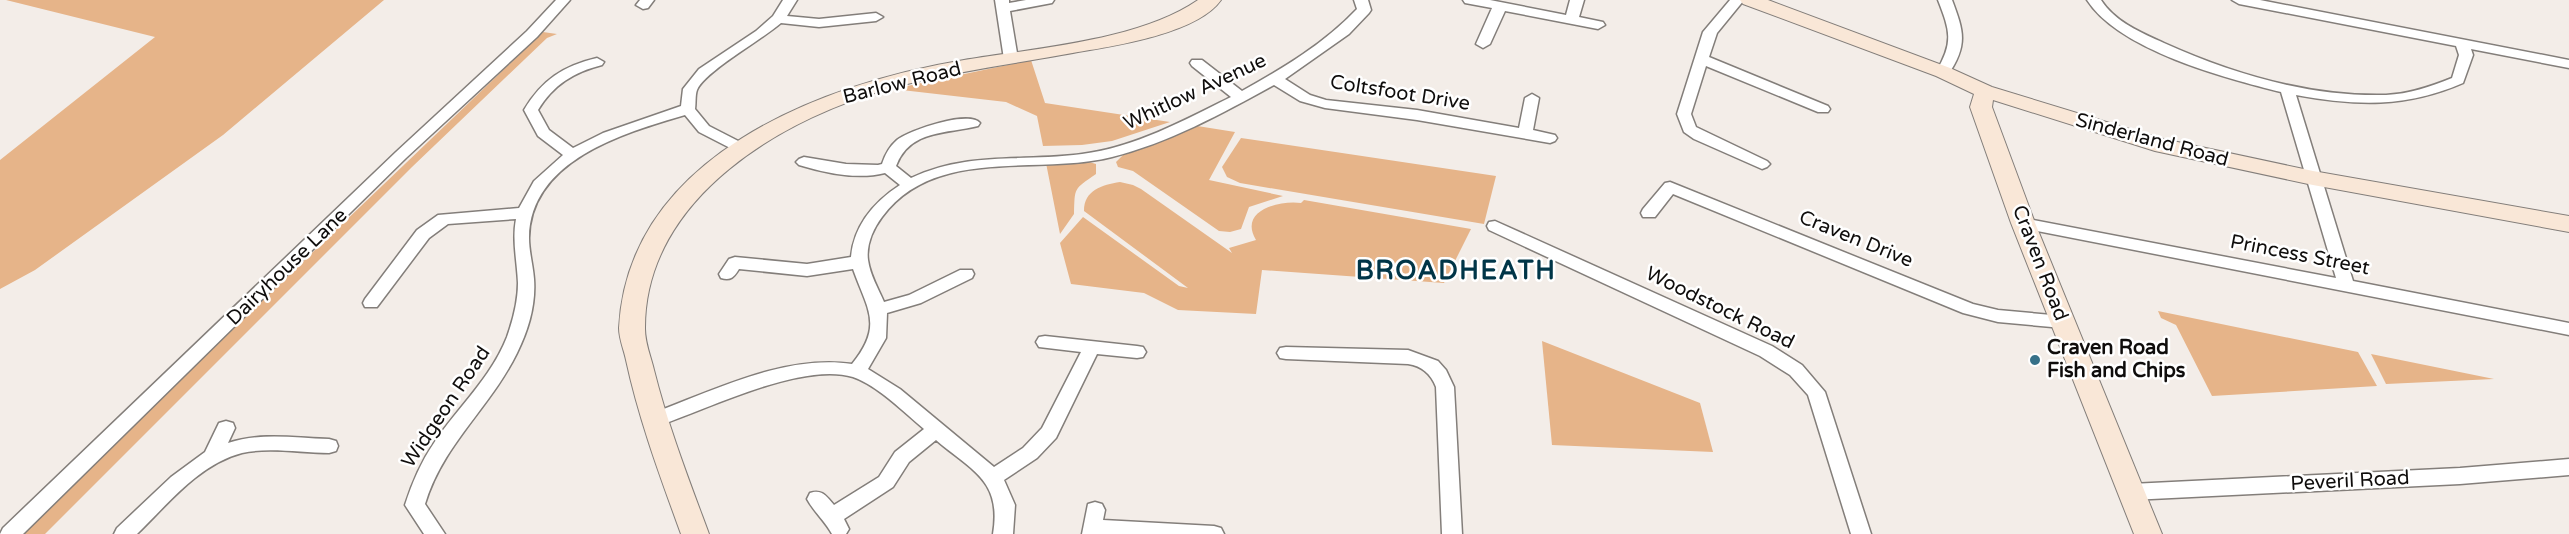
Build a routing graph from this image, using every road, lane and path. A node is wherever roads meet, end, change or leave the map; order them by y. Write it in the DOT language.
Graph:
graph roads {
  1 [pos="563,0"];
  2 [pos="790,0"];
  3 [pos="1047,0"];
  4 [pos="1211,0"];
  5 [pos="1363,0"];
  6 [pos="1470,0"];
  7 [pos="1577,0"];
  8 [pos="1737,0"];
  9 [pos="1750,0"];
  10 [pos="1945,0"];
  11 [pos="2094,0"];
  12 [pos="2239,0"];
  13 [pos="1003,4"];
  14 [pos="1500,6"];
  15 [pos="876,17"];
  16 [pos="778,20"];
  17 [pos="1571,20"];
  18 [pos="1598,25"];
  19 [pos="1483,44"];
  20 [pos="2462,44"];
  21 [pos="1011,59"];
  22 [pos="1702,59"];
  23 [pos="597,62"];
  24 [pos="1197,63"];
  25 [pos="2569,64"];
  26 [pos="1943,72"];
  27 [pos="1275,79"];
  28 [pos="2287,88"];
  29 [pos="1985,91"];
  30 [pos="1240,97"];
  31 [pos="1532,98"];
  32 [pos="688,109"];
  33 [pos="1823,109"];
  34 [pos="973,123"];
  35 [pos="1524,134"];
  36 [pos="1550,138"];
  37 [pos="741,148"];
  38 [pos="572,155"];
  39 [pos="804,162"];
  40 [pos="1762,164"];
  41 [pos="888,167"];
  42 [pos="2313,178"];
  43 [pos="910,185"];
  44 [pos="524,213"];
  45 [pos="1649,213"];
  46 [pos="2023,224"];
  47 [pos="2569,224"];
  48 [pos="1495,226"];
  49 [pos="858,262"];
  50 [pos="727,274"];
  51 [pos="966,274"];
  52 [pos="2346,285"];
  53 [pos="371,303"];
  54 [pos="878,310"];
  55 [pos="2062,322"];
  56 [pos="2569,329"];
  57 [pos="1045,342"];
  58 [pos="1091,349"];
  59 [pos="1137,352"];
  60 [pos="1286,353"];
  61 [pos="856,372"];
  62 [pos="654,420"];
  63 [pos="225,428"];
  64 [pos="936,430"];
  65 [pos="329,446"];
  66 [pos="213,456"];
  67 [pos="2569,467"];
  68 [pos="993,477"];
  69 [pos="2131,492"];
  70 [pos="817,499"];
  71 [pos="1093,524"];
  72 [pos="10,534"];
  73 [pos="124,534"];
  74 [pos="435,534"];
  75 [pos="695,534"];
  76 [pos="1004,534"];
  77 [pos="1214,534"];
  78 [pos="1452,534"];
  79 [pos="1861,534"];
  80 [pos="2148,534"];
  1 -- 72 [label="street, Dairyhouse Lane"];
  2 -- 16 [label="street"];
  3 -- 13 [label="street"];
  4 -- 21 [label="street, Barlow Road"];
  5 -- 27 [label="street, Whitlow Avenue"];
  6 -- 14 [label="street"];
  7 -- 17 [label="street"];
  8 -- 22 [label="street"];
  9 -- 26 [label="street, Sinderland Road"];
  10 -- 26 [label="street"];
  11 -- 28 [label="street"];
  12 -- 20 [label="street"];
  13 -- 21 [label="street"];
  14 -- 17 [label="street"];
  14 -- 19 [label="street"];
  15 -- 16 [label="street"];
  16 -- 32 [label="street"];
  17 -- 18 [label="street"];
  20 -- 25 [label="street"];
  20 -- 28 [label="street"];
  21 -- 37 [label="street, Barlow Road"];
  22 -- 33 [label="street"];
  22 -- 40 [label="street"];
  23 -- 38 [label="street"];
  24 -- 30 [label="street"];
  26 -- 29 [label="street, Sinderland Road"];
  27 -- 30 [label="street, Whitlow Avenue"];
  27 -- 35 [label="street, Coltsfoot Drive"];
  28 -- 42 [label="street"];
  29 -- 42 [label="street, Sinderland Road"];
  29 -- 46 [label="street, Craven Road"];
  30 -- 43 [label="street, Whitlow Avenue"];
  31 -- 35 [label="street"];
  32 -- 37 [label="street"];
  32 -- 38 [label="street, Widgeon Road"];
  34 -- 41 [label="street"];
  35 -- 36 [label="street, Coltsfoot Drive"];
  37 -- 62 [label="street, Barlow Road"];
  38 -- 44 [label="street, Widgeon Road"];
  39 -- 41 [label="street"];
  41 -- 43 [label="street"];
  42 -- 47 [label="street, Sinderland Road"];
  42 -- 52 [label="street"];
  43 -- 49 [label="street, Whitlow Avenue"];
  44 -- 53 [label="street"];
  44 -- 74 [label="street, Widgeon Road"];
  45 -- 55 [label="street, Craven Drive"];
  46 -- 52 [label="street, Princess Street"];
  46 -- 55 [label="street, Craven Road"];
  48 -- 79 [label="street, Woodstock Road"];
  49 -- 50 [label="street"];
  49 -- 54 [label="street"];
  51 -- 54 [label="street"];
  52 -- 56 [label="street, Princess Street"];
  54 -- 61 [label="street"];
  55 -- 69 [label="street, Craven Road"];
  57 -- 58 [label="street"];
  58 -- 59 [label="street"];
  58 -- 68 [label="street"];
  60 -- 78 [label="street"];
  61 -- 62 [label="street"];
  61 -- 64 [label="street"];
  62 -- 75 [label="street, Barlow Road"];
  63 -- 66 [label="street"];
  64 -- 68 [label="street"];
  64 -- 70 [label="street"];
  65 -- 66 [label="street"];
  66 -- 73 [label="street"];
  67 -- 69 [label="street, Peveril Road"];
  68 -- 76 [label="street"];
  69 -- 80 [label="street, Craven Road"];
  71 -- 77 [label="street"];
}
